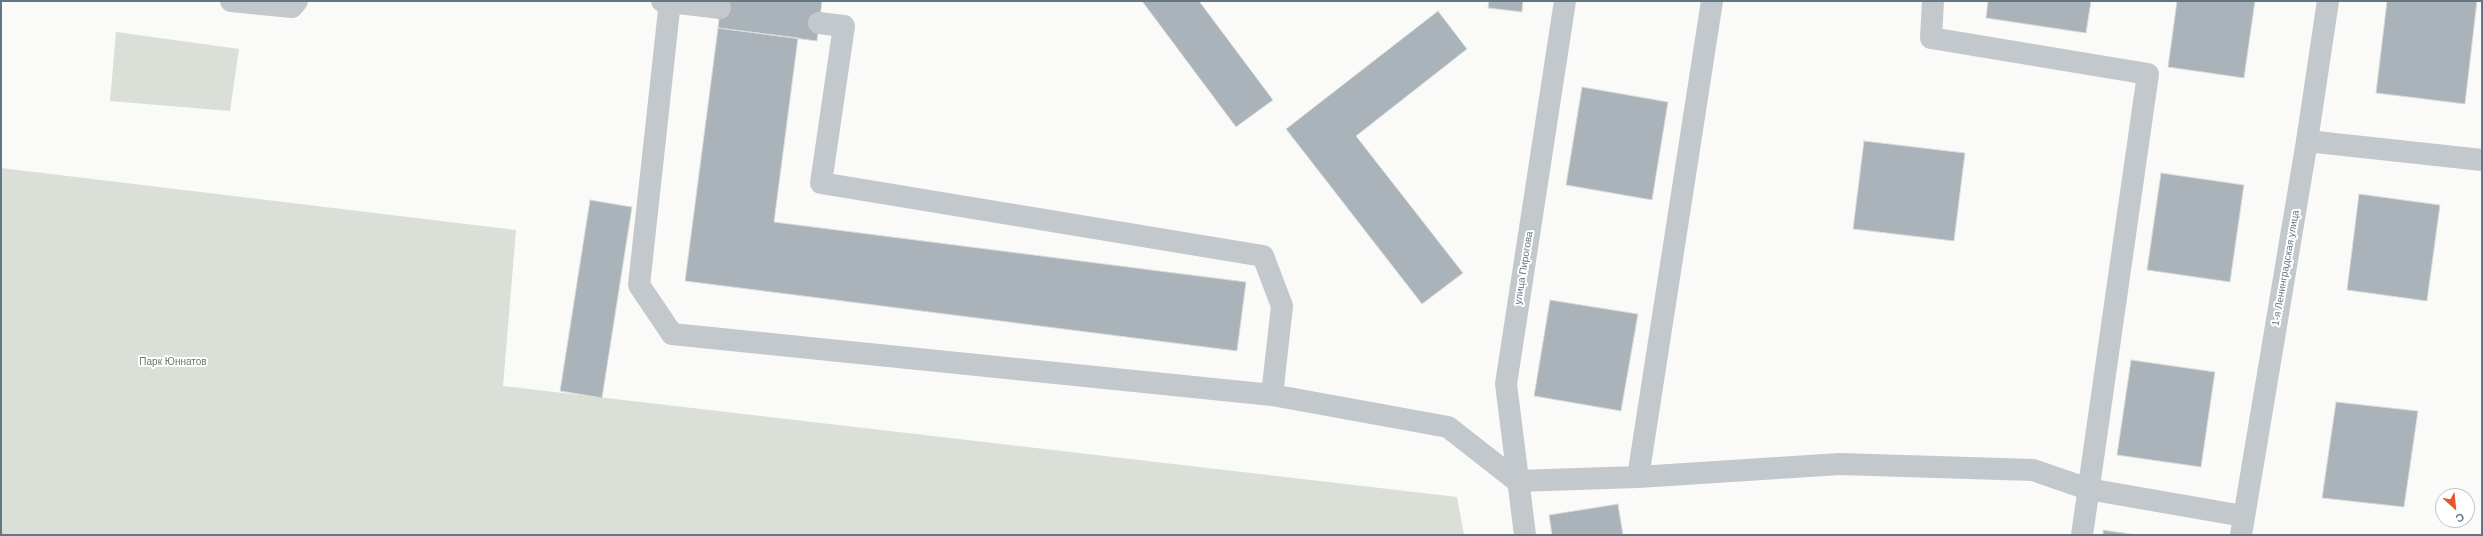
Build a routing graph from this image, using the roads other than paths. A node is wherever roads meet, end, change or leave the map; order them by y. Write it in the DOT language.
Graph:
graph roads {
  1 [pos="231,1"];
  2 [pos="297,1"];
  3 [pos="668,1"];
  4 [pos="1565,1"];
  5 [pos="1712,1"];
  6 [pos="1933,1"];
  7 [pos="2328,1"];
  8 [pos="720,8"];
  9 [pos="819,24"];
  10 [pos="2308,141"];
  11 [pos="2482,160"];
  12 [pos="1272,395"];
  13 [pos="1638,477"];
  14 [pos="1516,481"];
  15 [pos="2088,489"];
  16 [pos="2242,526"];
  17 [pos="1525,535"];
  18 [pos="2082,535"];
  1 -- 2 [label="street"];
  3 -- 8 [label="street"];
  3 -- 12 [label="street"];
  4 -- 14 [label="street, улица Пирогова"];
  5 -- 13 [label="street"];
  6 -- 15 [label="street"];
  7 -- 10 [label="street, 1-я Ленинградская улица"];
  9 -- 12 [label="street"];
  10 -- 11 [label="street"];
  10 -- 16 [label="street, 1-я Ленинградская улица"];
  12 -- 14 [label="street"];
  13 -- 14 [label="street"];
  13 -- 15 [label="street"];
  14 -- 17 [label="street, улица Пирогова"];
  15 -- 16 [label="street"];
  15 -- 18 [label="street"];
}
